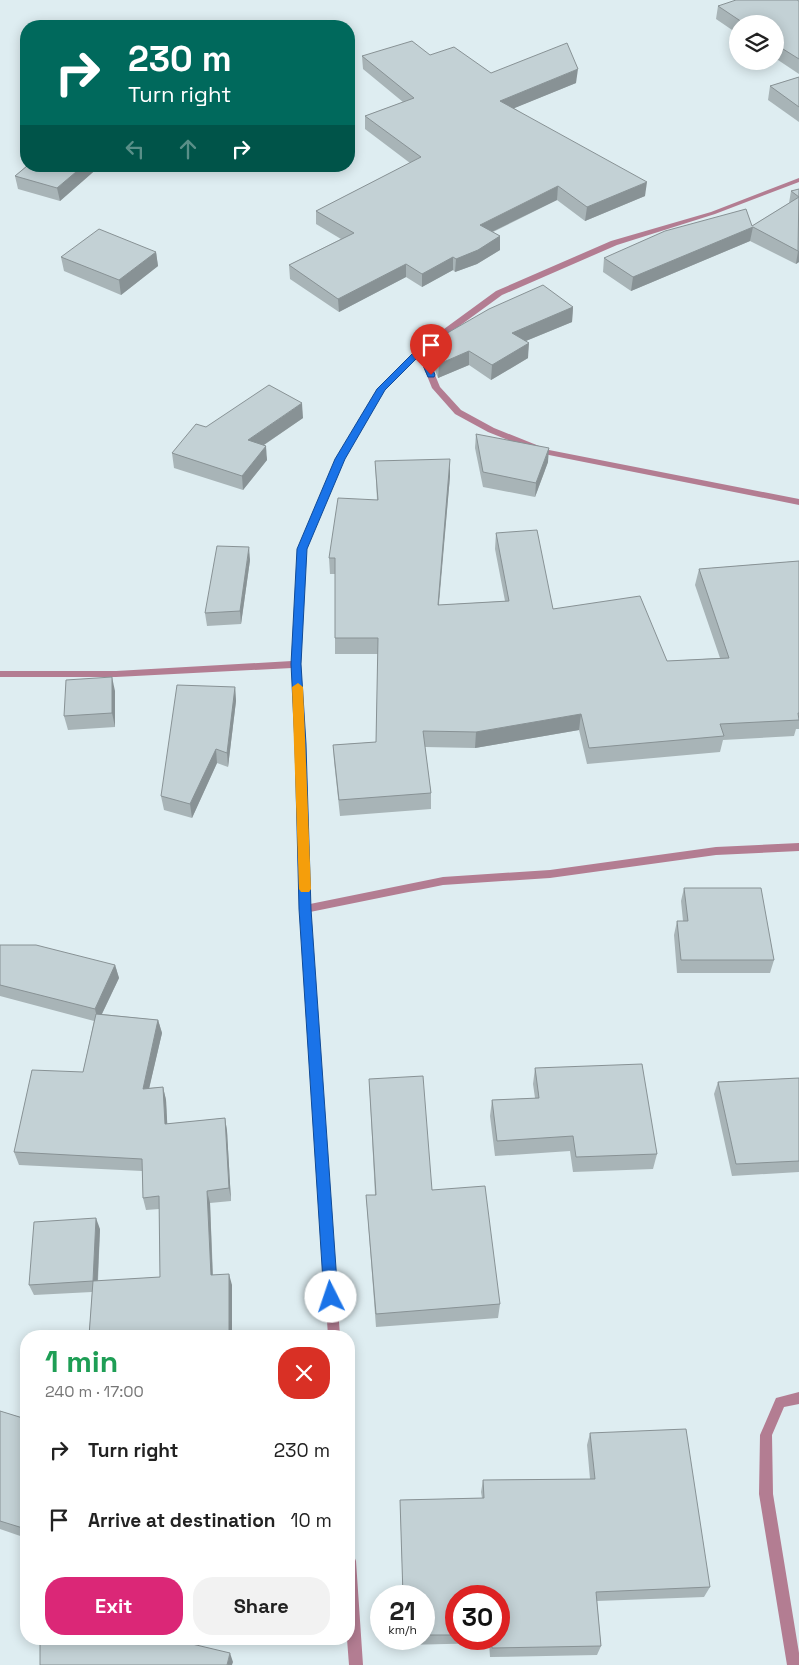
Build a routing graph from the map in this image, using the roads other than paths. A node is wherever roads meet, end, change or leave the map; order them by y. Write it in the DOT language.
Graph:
graph roads {
  1 [pos="799,180"];
  2 [pos="421,350"];
  3 [pos="799,502"];
  4 [pos="296,664"];
  5 [pos="0,674"];
  6 [pos="799,847"];
  7 [pos="305,909"];
  8 [pos="334,1330"];
  9 [pos="799,1398"];
  10 [pos="355,1645"];
  11 [pos="356,1665"];
  12 [pos="794,1665"];
  1 -- 2 [label="street"];
  2 -- 3 [label="street"];
  2 -- 4 [label="street"];
  4 -- 5 [label="street"];
  4 -- 7 [label="street"];
  6 -- 7 [label="street"];
  7 -- 8 [label="street"];
  9 -- 12 [label="street"];
  10 -- 11 [label="street"];
}
